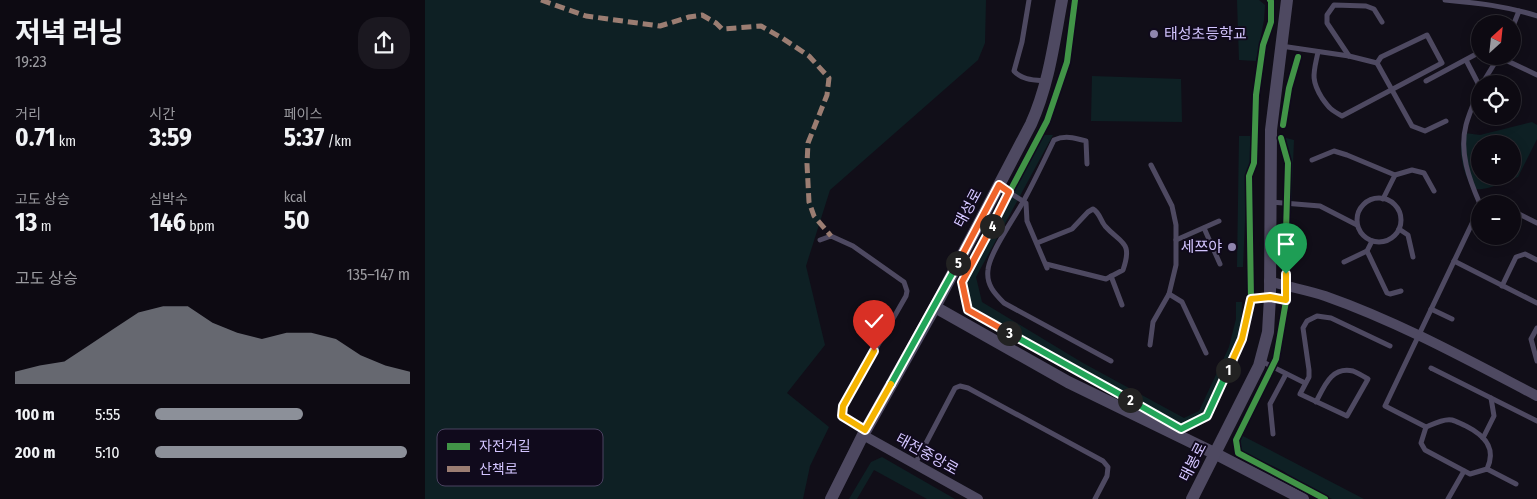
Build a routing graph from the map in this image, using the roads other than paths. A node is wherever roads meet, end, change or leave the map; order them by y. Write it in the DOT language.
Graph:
graph roads {
  1 [pos="1029,0"];
  2 [pos="1062,0"];
  3 [pos="1287,0"];
  4 [pos="1445,0"];
  5 [pos="1519,10"];
  6 [pos="1517,15"];
  7 [pos="1537,16"];
  8 [pos="1382,22"];
  9 [pos="1281,46"];
  10 [pos="1319,52"];
  11 [pos="1349,56"];
  12 [pos="1471,57"];
  13 [pos="1465,60"];
  14 [pos="1377,63"];
  15 [pos="1515,65"];
  16 [pos="1428,70"];
  17 [pos="1473,75"];
  18 [pos="1537,75"];
  19 [pos="1432,78"];
  20 [pos="1046,81"];
  21 [pos="1426,81"];
  22 [pos="1392,89"];
  23 [pos="1471,112"];
  24 [pos="1446,121"];
  25 [pos="1312,160"];
  26 [pos="1087,164"];
  27 [pos="1151,165"];
  28 [pos="1395,175"];
  29 [pos="999,185"];
  30 [pos="1434,191"];
  31 [pos="1477,195"];
  32 [pos="1383,199"];
  33 [pos="1024,201"];
  34 [pos="1271,202"];
  35 [pos="1521,215"];
  36 [pos="1219,221"];
  37 [pos="1537,223"];
  38 [pos="1357,225"];
  39 [pos="1204,228"];
  40 [pos="1471,228"];
  41 [pos="1399,229"];
  42 [pos="820,240"];
  43 [pos="1176,240"];
  44 [pos="1372,241"];
  45 [pos="1037,243"];
  46 [pos="1367,251"];
  47 [pos="1413,257"];
  48 [pos="1537,260"];
  49 [pos="1454,261"];
  50 [pos="1344,262"];
  51 [pos="1220,264"];
  52 [pos="1111,276"];
  53 [pos="1269,281"];
  54 [pos="1502,286"];
  55 [pos="1401,291"];
  56 [pos="1169,294"];
  57 [pos="1537,303"];
  58 [pos="1122,306"];
  59 [pos="935,307"];
  60 [pos="1431,309"];
  61 [pos="1452,319"];
  62 [pos="1537,328"];
  63 [pos="1418,336"];
  64 [pos="1150,345"];
  65 [pos="1390,346"];
  66 [pos="1205,353"];
  67 [pos="1111,361"];
  68 [pos="1260,361"];
  69 [pos="1537,361"];
  70 [pos="1431,368"];
  71 [pos="1286,374"];
  72 [pos="1305,384"];
  73 [pos="1537,396"];
  74 [pos="1491,398"];
  75 [pos="1316,402"];
  76 [pos="1537,421"];
  77 [pos="1426,427"];
  78 [pos="864,433"];
  79 [pos="1273,434"];
  80 [pos="1483,438"];
  81 [pos="1216,454"];
  82 [pos="915,464"];
  83 [pos="1487,469"];
  84 [pos="1463,471"];
  85 [pos="1516,484"];
  86 [pos="831,499"];
  87 [pos="978,499"];
  88 [pos="1095,499"];
  89 [pos="1193,499"];
  90 [pos="1303,499"];
  91 [pos="1448,499"];
  1 -- 20 [label="lane"];
  2 -- 20 [label="street, 태성로"];
  3 -- 9 [label="street, 태봉로"];
  4 -- 5 [label="lane"];
  5 -- 6 [label="lane"];
  5 -- 7 [label="lane"];
  8 -- 11 [label="lane"];
  9 -- 10 [label="lane"];
  9 -- 34 [label="street, 태봉로"];
  10 -- 11 [label="lane"];
  10 -- 22 [label="lane"];
  11 -- 14 [label="lane"];
  12 -- 13 [label="lane"];
  13 -- 17 [label="lane"];
  13 -- 19 [label="lane"];
  14 -- 16 [label="lane"];
  14 -- 22 [label="lane"];
  15 -- 18 [label="lane"];
  16 -- 19 [label="lane"];
  16 -- 22 [label="lane"];
  19 -- 21 [label="lane"];
  20 -- 29 [label="street, 태성로"];
  22 -- 24 [label="lane"];
  23 -- 31 [label="lane"];
  25 -- 28 [label="lane"];
  26 -- 33 [label="lane"];
  27 -- 43 [label="lane"];
  28 -- 30 [label="lane"];
  28 -- 32 [label="lane"];
  29 -- 33 [label="lane"];
  29 -- 59 [label="street, 태성로"];
  32 -- 38 [label="lane"];
  32 -- 41 [label="lane"];
  33 -- 45 [label="lane"];
  33 -- 67 [label="lane"];
  34 -- 38 [label="lane"];
  34 -- 53 [label="street, 태봉로"];
  35 -- 37 [label="lane"];
  36 -- 39 [label="lane"];
  38 -- 44 [label="lane"];
  39 -- 43 [label="lane"];
  39 -- 51 [label="lane"];
  40 -- 49 [label="lane"];
  41 -- 44 [label="lane"];
  41 -- 47 [label="lane"];
  42 -- 78 [label="lane"];
  43 -- 56 [label="lane"];
  44 -- 46 [label="lane"];
  45 -- 52 [label="lane"];
  45 -- 52 [label="lane"];
  46 -- 50 [label="lane"];
  46 -- 55 [label="lane"];
  48 -- 54 [label="lane"];
  49 -- 54 [label="lane"];
  49 -- 60 [label="lane"];
  52 -- 58 [label="lane"];
  53 -- 63 [label="street"];
  53 -- 68 [label="street, 태봉로"];
  54 -- 57 [label="lane"];
  56 -- 64 [label="lane"];
  56 -- 66 [label="lane"];
  59 -- 78 [label="street, 태성로"];
  59 -- 81 [label="street"];
  60 -- 61 [label="lane"];
  60 -- 63 [label="lane"];
  62 -- 69 [label="lane"];
  63 -- 73 [label="street"];
  63 -- 77 [label="lane"];
  65 -- 72 [label="lane"];
  68 -- 71 [label="lane"];
  68 -- 81 [label="street, 태봉로"];
  70 -- 74 [label="lane"];
  71 -- 72 [label="lane"];
  71 -- 79 [label="lane"];
  72 -- 75 [label="lane"];
  74 -- 76 [label="lane"];
  74 -- 80 [label="lane"];
  75 -- 75 [label="lane"];
  77 -- 80 [label="lane"];
  77 -- 84 [label="lane"];
  78 -- 82 [label="street, 태전중앙로"];
  78 -- 86 [label="street, 태성로"];
  80 -- 83 [label="lane"];
  81 -- 89 [label="street, 태봉로"];
  81 -- 90 [label="street"];
  82 -- 87 [label="street, 태전중앙로"];
  82 -- 88 [label="lane"];
  83 -- 84 [label="lane"];
  83 -- 85 [label="lane"];
  84 -- 91 [label="lane"];
}
